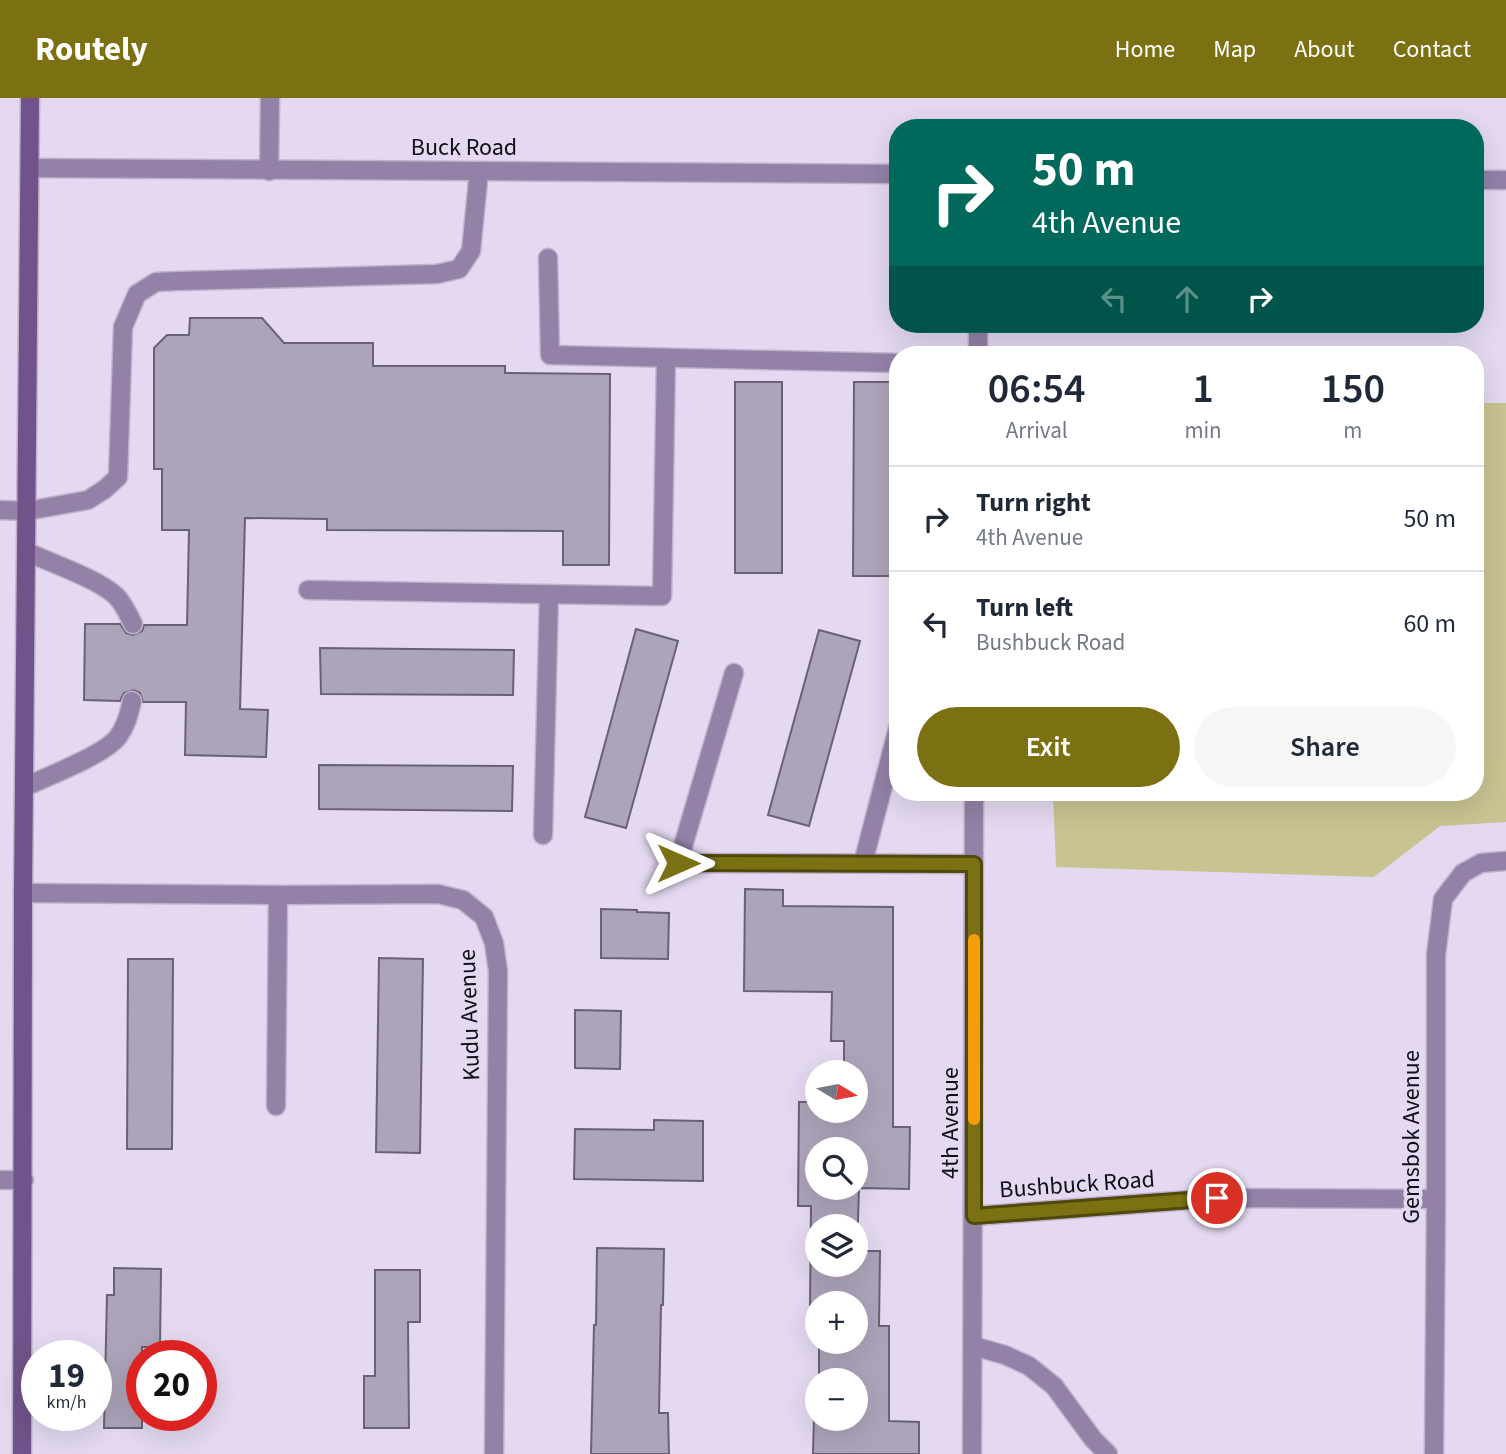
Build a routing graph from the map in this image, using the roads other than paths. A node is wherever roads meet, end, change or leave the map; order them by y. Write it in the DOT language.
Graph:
graph roads {
  1 [pos="30,98"];
  2 [pos="270,98"];
  3 [pos="30,168"];
  4 [pos="269,171"];
  5 [pos="479,172"];
  6 [pos="889,173"];
  7 [pos="1484,180"];
  8 [pos="1506,180"];
  9 [pos="548,258"];
  10 [pos="666,358"];
  11 [pos="889,363"];
  12 [pos="0,510"];
  13 [pos="27,510"];
  14 [pos="27,552"];
  15 [pos="308,590"];
  16 [pos="549,594"];
  17 [pos="133,624"];
  18 [pos="734,673"];
  19 [pos="132,701"];
  20 [pos="889,763"];
  21 [pos="25,787"];
  22 [pos="974,801"];
  23 [pos="543,835"];
  24 [pos="1506,861"];
  25 [pos="863,863"];
  26 [pos="974,864"];
  27 [pos="23,893"];
  28 [pos="278,895"];
  29 [pos="276,1106"];
  30 [pos="0,1180"];
  31 [pos="24,1180"];
  32 [pos="1436,1199"];
  33 [pos="974,1216"];
  34 [pos="973,1346"];
  35 [pos="22,1454"];
  36 [pos="494,1454"];
  37 [pos="972,1454"];
  38 [pos="1108,1454"];
  39 [pos="1434,1454"];
  1 -- 3 [label="main road"];
  2 -- 4 [label="street"];
  3 -- 4 [label="street, Buck Road"];
  3 -- 13 [label="main road"];
  4 -- 5 [label="street, Buck Road"];
  5 -- 6 [label="street, Buck Road"];
  5 -- 13 [label="street"];
  7 -- 8 [label="street"];
  9 -- 10 [label="street"];
  10 -- 11 [label="street"];
  10 -- 16 [label="street"];
  12 -- 13 [label="street"];
  13 -- 14 [label="main road"];
  14 -- 17 [label="street"];
  14 -- 21 [label="main road"];
  15 -- 16 [label="street"];
  16 -- 23 [label="street"];
  18 -- 25 [label="street"];
  19 -- 21 [label="street"];
  20 -- 25 [label="street"];
  21 -- 27 [label="main road"];
  22 -- 26 [label="street, 4th Avenue"];
  24 -- 32 [label="street, Gemsbok Avenue"];
  25 -- 26 [label="street"];
  26 -- 33 [label="street, 4th Avenue"];
  27 -- 28 [label="street, Kudu Avenue"];
  27 -- 31 [label="main road"];
  28 -- 29 [label="street"];
  28 -- 36 [label="street, Kudu Avenue"];
  30 -- 31 [label="street"];
  31 -- 35 [label="main road"];
  32 -- 33 [label="street, Bushbuck Road"];
  32 -- 39 [label="street, Gemsbok Avenue"];
  33 -- 34 [label="street, 4th Avenue"];
  34 -- 37 [label="street, 4th Avenue"];
  34 -- 38 [label="street"];
}
